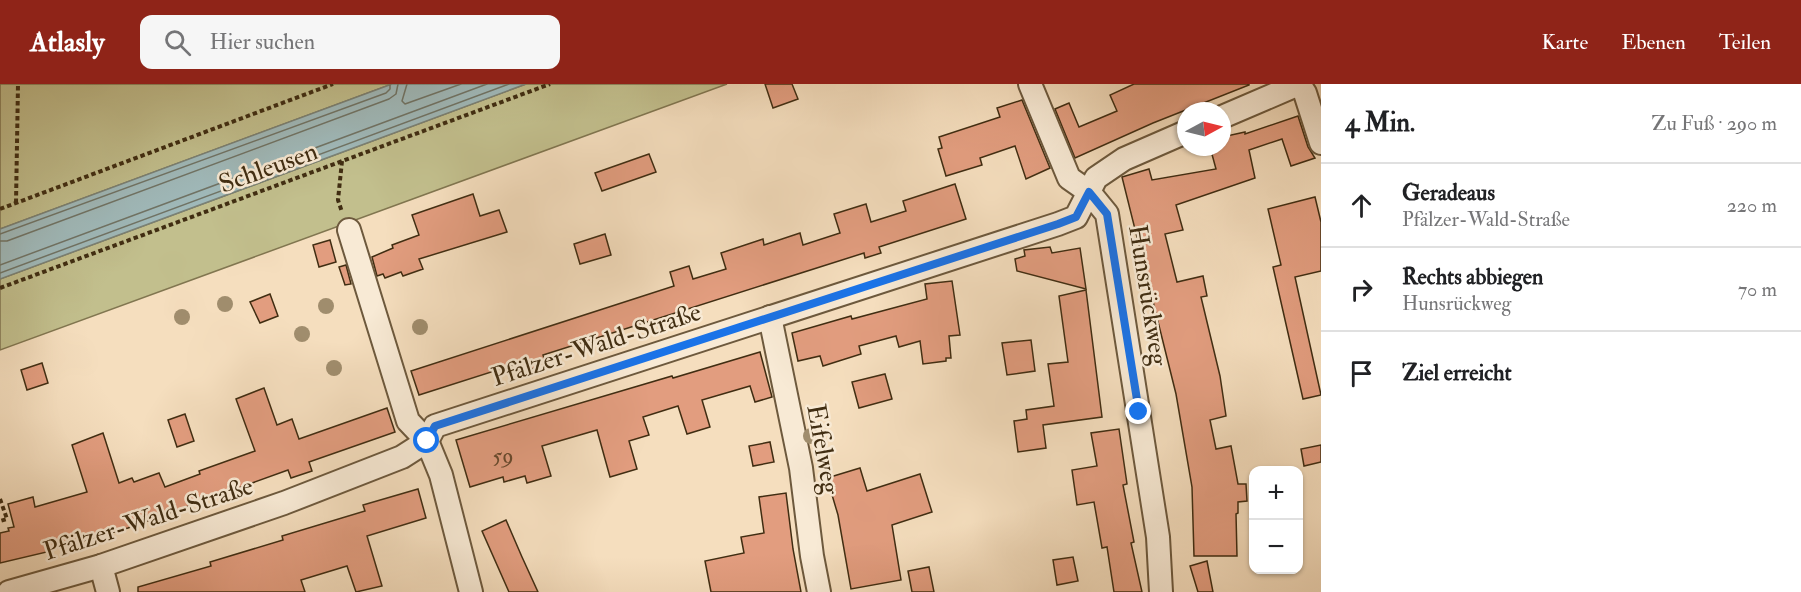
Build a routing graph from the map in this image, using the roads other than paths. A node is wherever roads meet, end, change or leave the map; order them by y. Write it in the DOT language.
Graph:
graph roads {
  1 [pos="1030,84"];
  2 [pos="1299,84"];
  3 [pos="1231,113"];
  4 [pos="1177,136"];
  5 [pos="1321,143"];
  6 [pos="1089,192"];
  7 [pos="349,230"];
  8 [pos="770,317"];
  9 [pos="427,441"];
  10 [pos="101,566"];
  11 [pos="9,592"];
  12 [pos="108,592"];
  13 [pos="471,592"];
  14 [pos="819,592"];
  15 [pos="1161,592"];
  1 -- 6 [label="street, Hunsrückweg"];
  2 -- 3 [label="street"];
  2 -- 5 [label="street"];
  4 -- 6 [label="street, Pfälzer-Wald-Straße"];
  6 -- 8 [label="street, Pfälzer-Wald-Straße"];
  6 -- 15 [label="street, Hunsrückweg"];
  7 -- 9 [label="street"];
  8 -- 9 [label="street, Pfälzer-Wald-Straße"];
  8 -- 14 [label="street, Eifelweg"];
  9 -- 10 [label="street, Pfälzer-Wald-Straße"];
  9 -- 13 [label="street"];
  10 -- 11 [label="street, Pfälzer-Wald-Straße"];
  10 -- 12 [label="street"];
}
